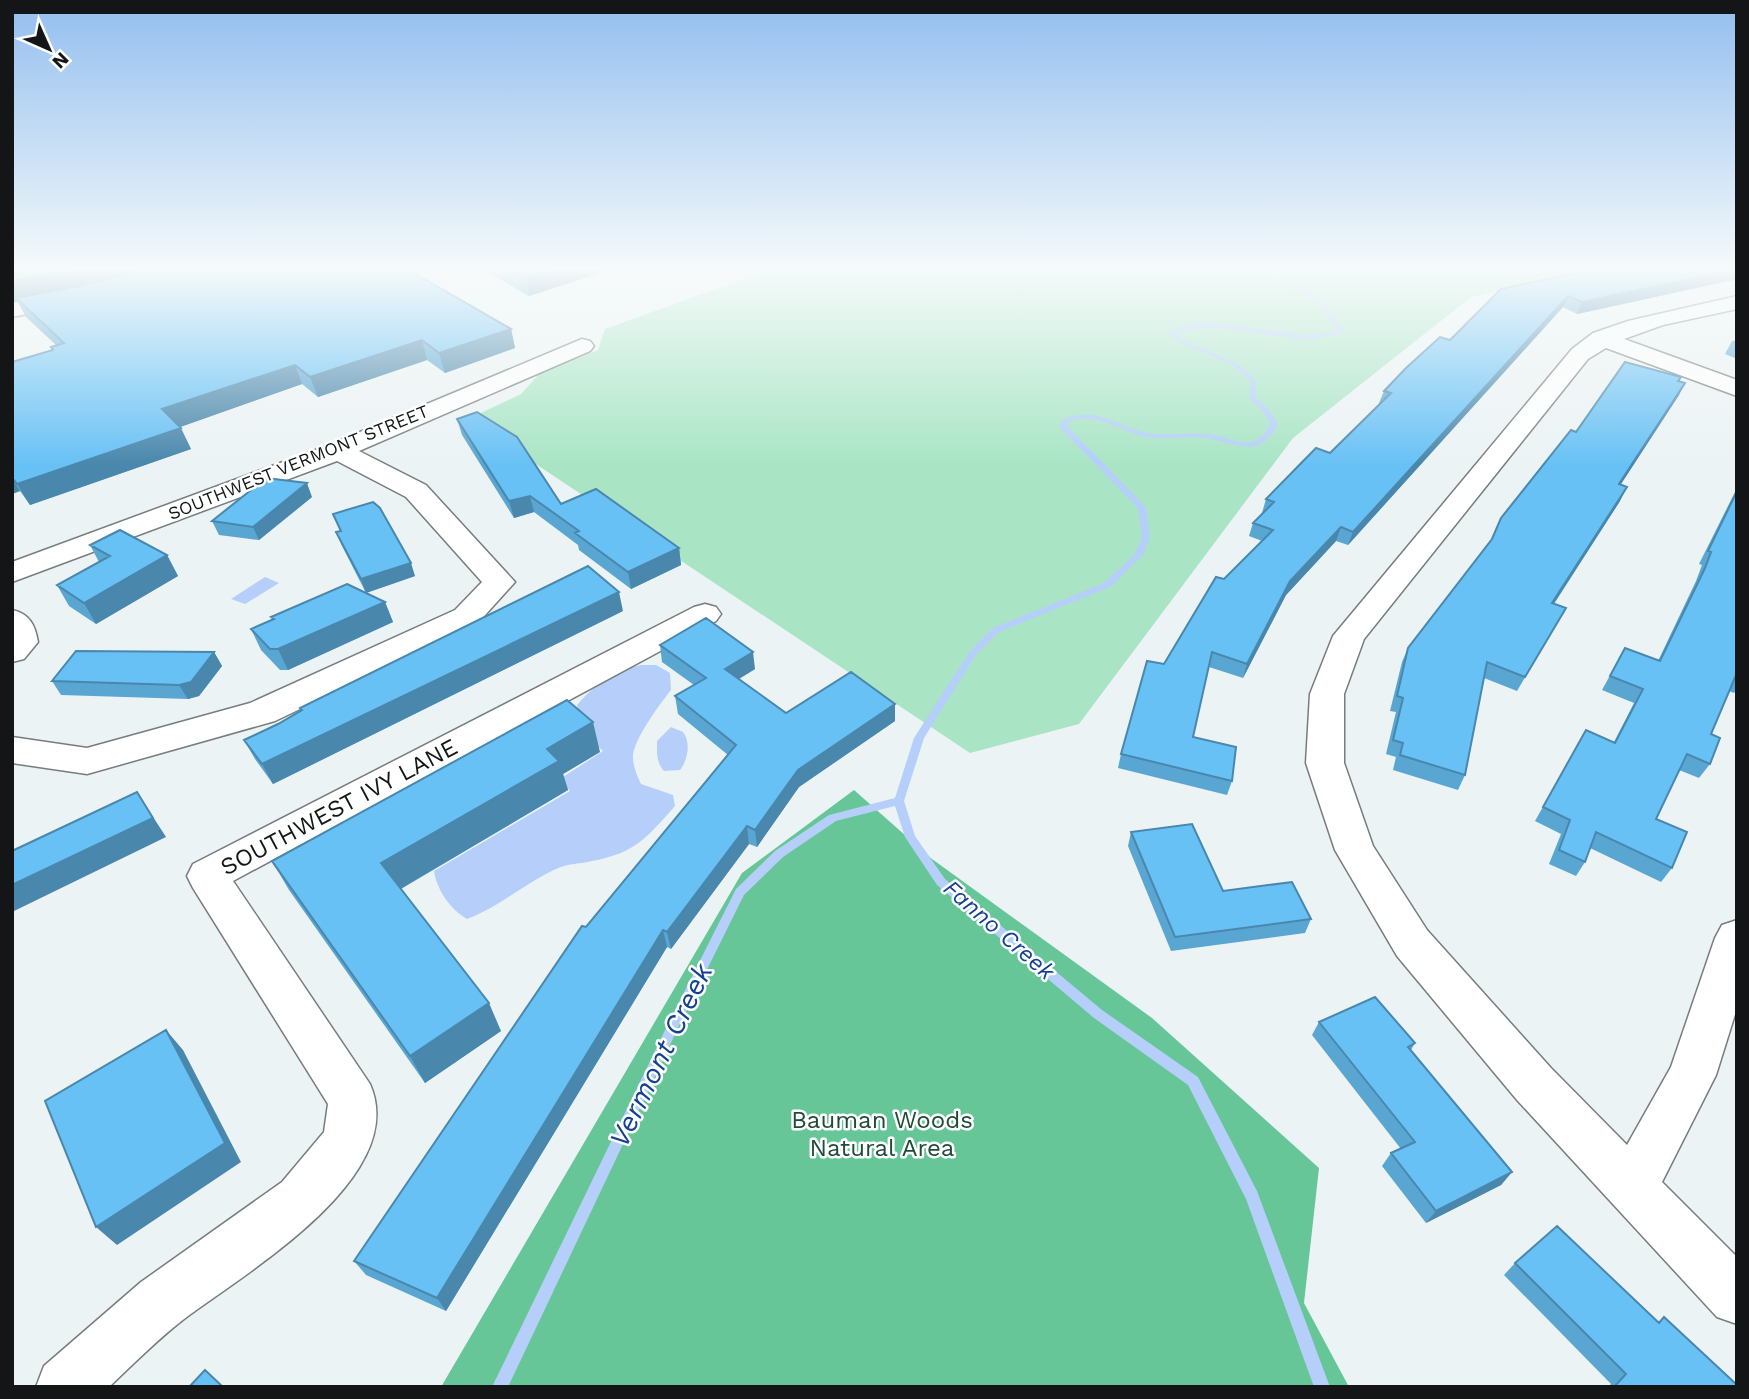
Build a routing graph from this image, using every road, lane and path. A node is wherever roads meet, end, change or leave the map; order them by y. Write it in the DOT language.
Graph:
graph roads {
  1 [pos="1611,334"];
  2 [pos="1601,338"];
  3 [pos="582,346"];
  4 [pos="1737,389"];
  5 [pos="338,451"];
  6 [pos="12,573"];
  7 [pos="705,614"];
  8 [pos="12,620"];
  9 [pos="12,651"];
  10 [pos="12,750"];
  11 [pos="1737,938"];
  12 [pos="1632,1187"];
  13 [pos="1737,1297"];
  14 [pos="65,1387"];
  1 -- 2 [label="street"];
  2 -- 4 [label="street"];
  2 -- 12 [label="street"];
  3 -- 5 [label="street, SOUTHWEST VERMONT STREET"];
  5 -- 6 [label="street, SOUTHWEST VERMONT STREET"];
  5 -- 10 [label="street"];
  7 -- 14 [label="street, SOUTHWEST IVY LANE"];
  8 -- 9 [label="street"];
  11 -- 12 [label="street"];
  12 -- 13 [label="street"];
}
